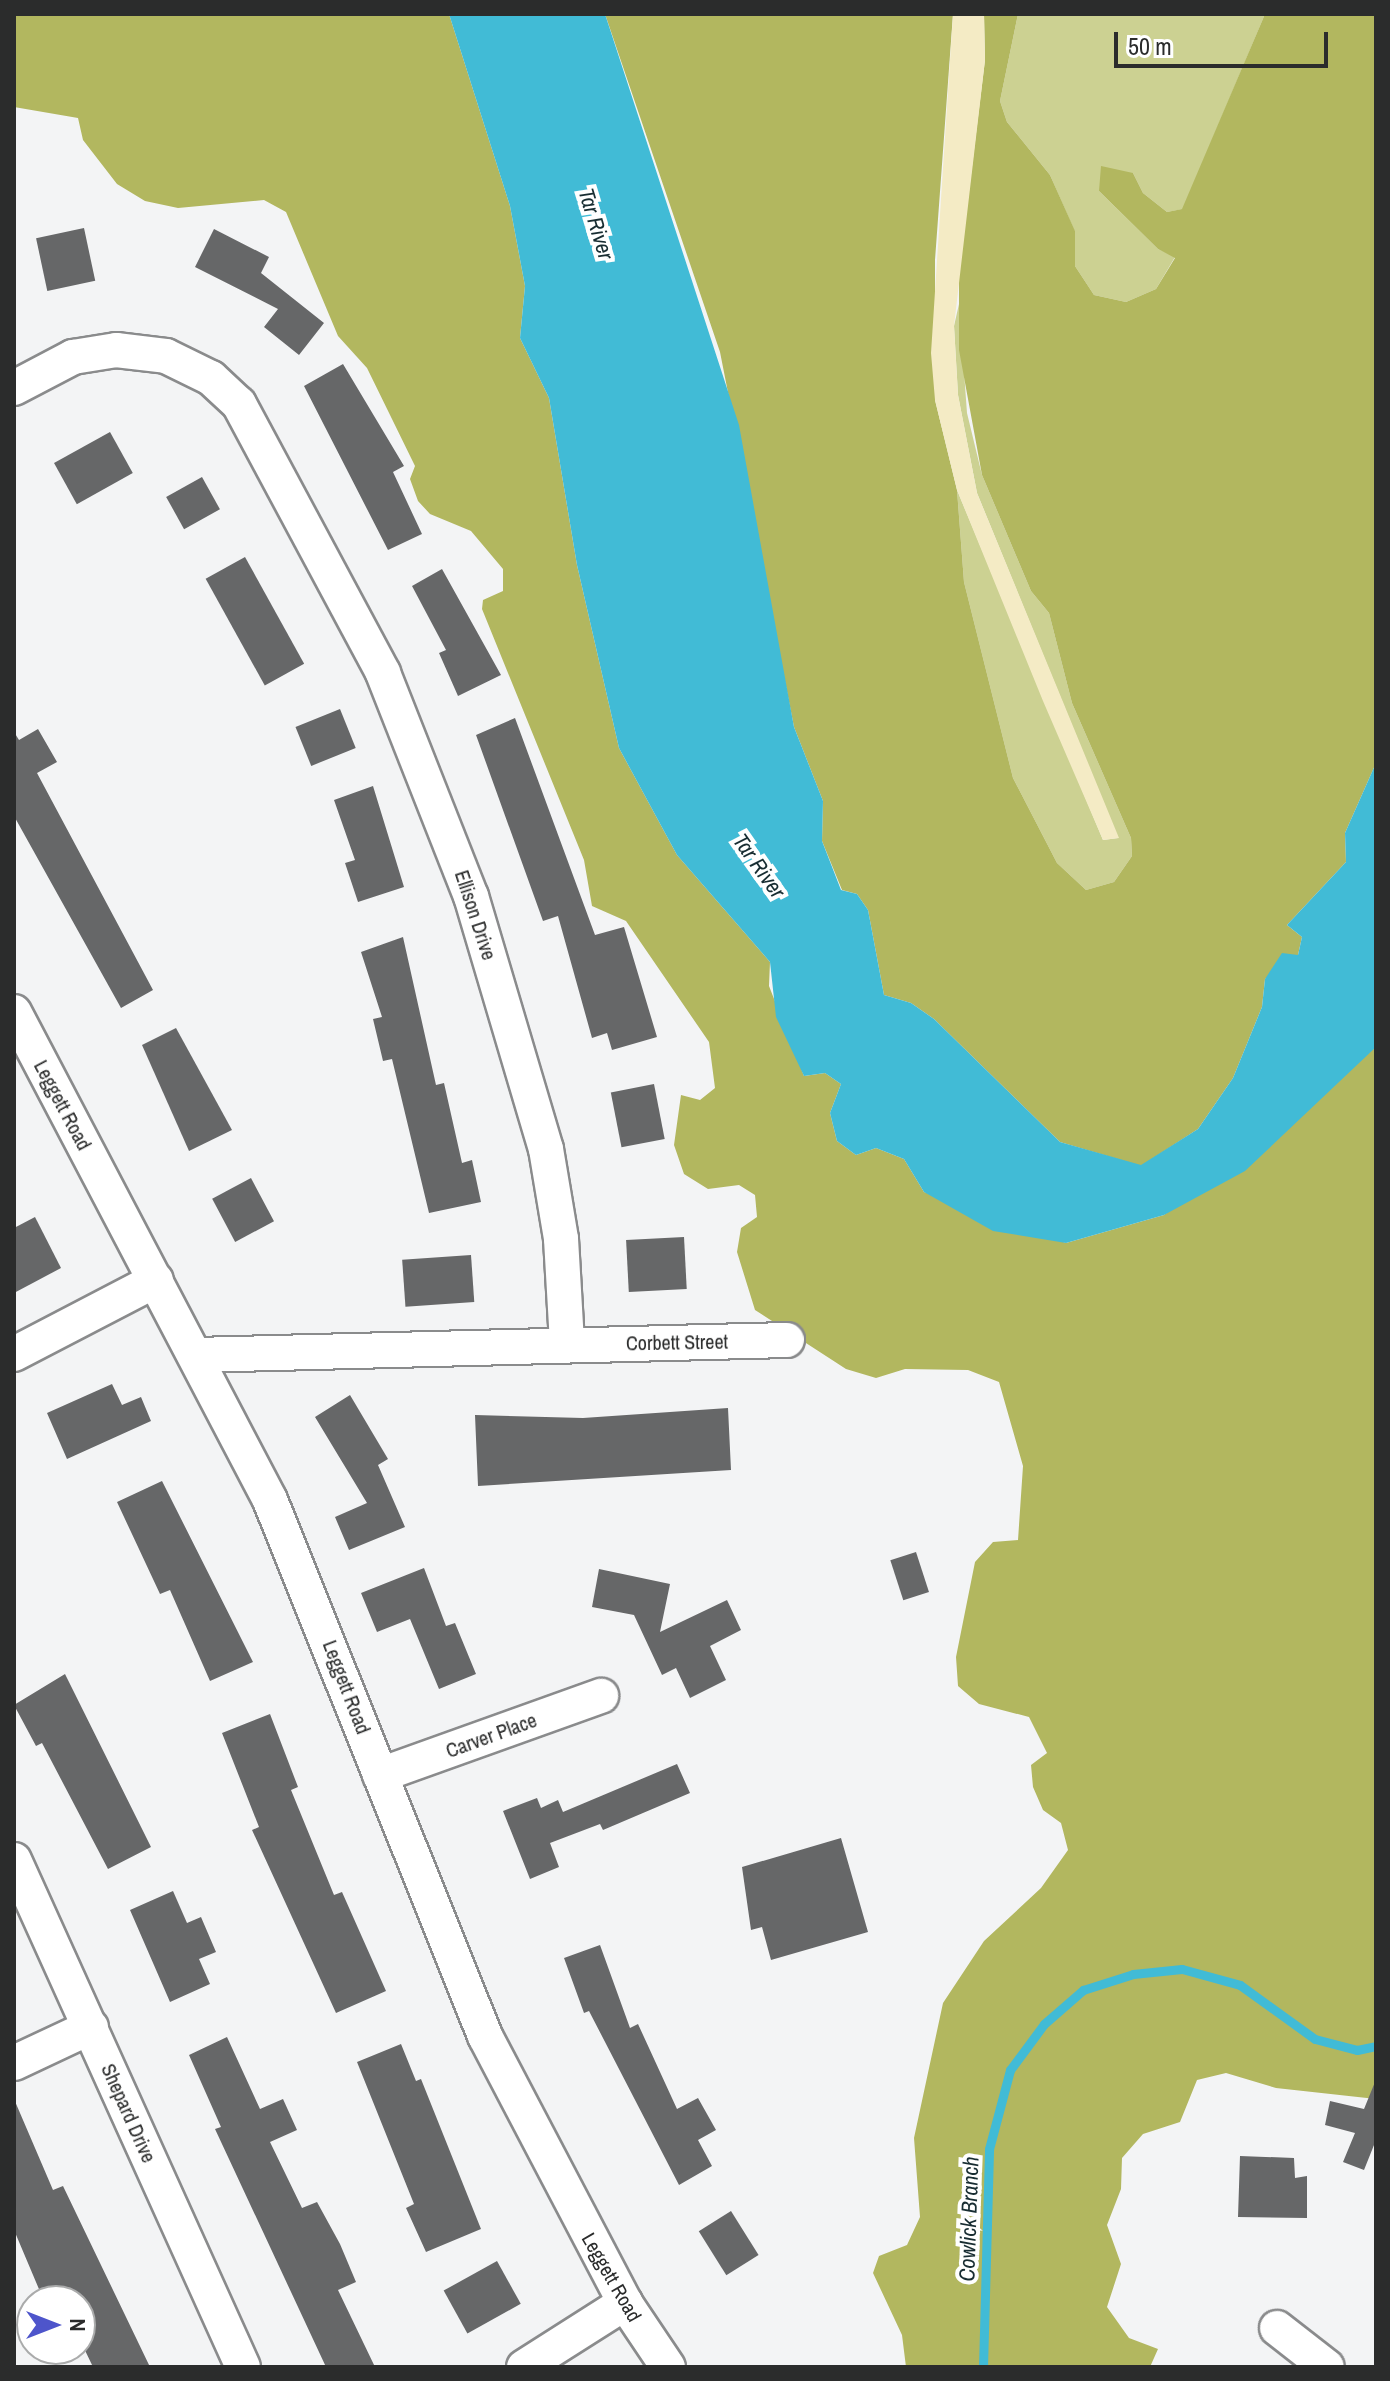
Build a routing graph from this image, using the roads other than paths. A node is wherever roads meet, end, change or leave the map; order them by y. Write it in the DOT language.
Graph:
graph roads {
  1 [pos="14,388"];
  2 [pos="14,1012"];
  3 [pos="156,1280"];
  4 [pos="787,1340"];
  5 [pos="567,1344"];
  6 [pos="14,1354"];
  7 [pos="195,1355"];
  8 [pos="601,1696"];
  9 [pos="380,1775"];
  10 [pos="14,1860"];
  11 [pos="91,2027"];
  12 [pos="14,2063"];
  13 [pos="625,2303"];
  14 [pos="1277,2328"];
  15 [pos="243,2367"];
  16 [pos="524,2367"];
  17 [pos="668,2367"];
  18 [pos="1327,2367"];
  1 -- 5 [label="street, Ellison Drive"];
  2 -- 3 [label="street, Leggett Road"];
  3 -- 6 [label="street"];
  3 -- 7 [label="street, Leggett Road"];
  4 -- 5 [label="street, Corbett Street"];
  5 -- 7 [label="street"];
  7 -- 9 [label="street, Leggett Road"];
  8 -- 9 [label="street, Carver Place"];
  9 -- 13 [label="street, Leggett Road"];
  10 -- 11 [label="street, Shepard Drive"];
  11 -- 12 [label="street"];
  11 -- 15 [label="street, Shepard Drive"];
  13 -- 16 [label="street"];
  13 -- 17 [label="street, Leggett Road"];
  14 -- 18 [label="street"];
}
